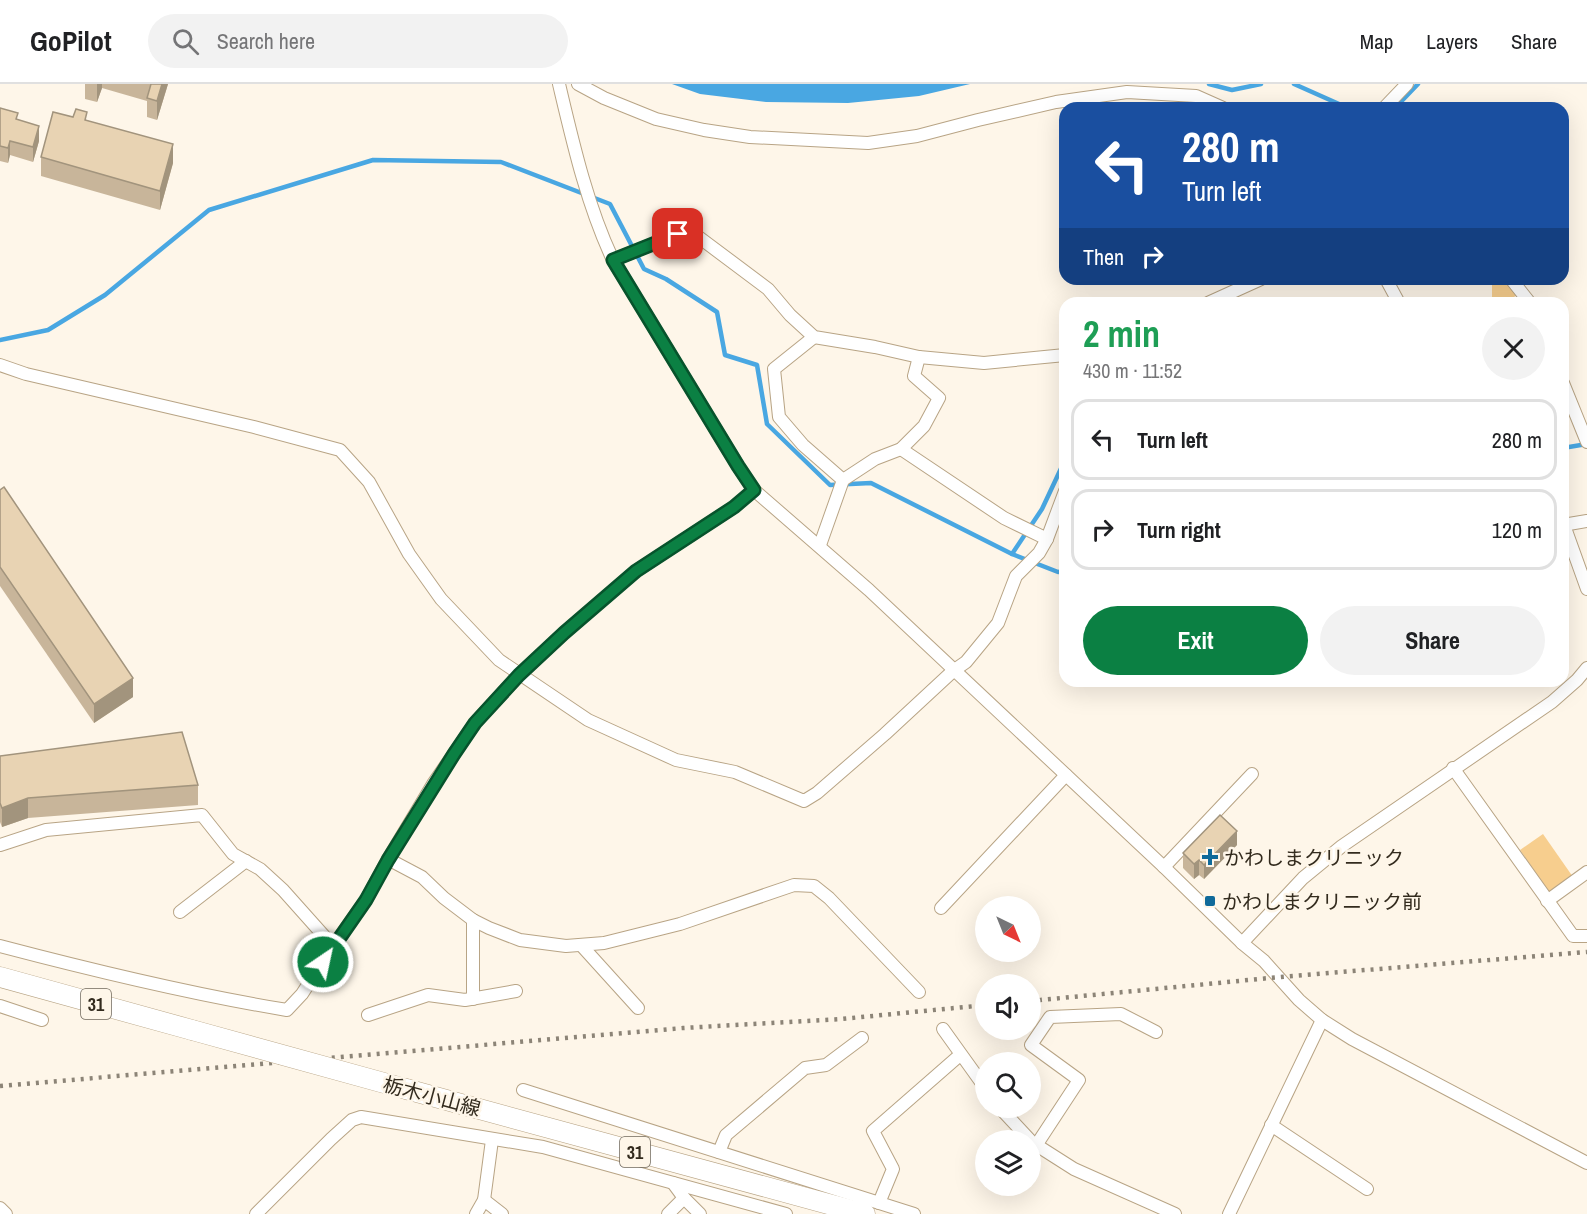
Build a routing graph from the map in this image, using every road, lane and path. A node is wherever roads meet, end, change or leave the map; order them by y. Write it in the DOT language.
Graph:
graph roads {
  1 [pos="559,84"];
  2 [pos="578,84"];
  3 [pos="1407,84"];
  4 [pos="1128,88"];
  5 [pos="1210,102"];
  6 [pos="1390,102"];
  7 [pos="613,260"];
  8 [pos="1248,285"];
  9 [pos="1516,285"];
  10 [pos="1222,297"];
  11 [pos="1525,297"];
  12 [pos="814,337"];
  13 [pos="1059,356"];
  14 [pos="919,357"];
  15 [pos="0,365"];
  16 [pos="1569,398"];
  17 [pos="1587,442"];
  18 [pos="901,449"];
  19 [pos="843,480"];
  20 [pos="754,490"];
  21 [pos="1059,506"];
  22 [pos="1587,521"];
  23 [pos="1569,524"];
  24 [pos="1047,539"];
  25 [pos="1569,539"];
  26 [pos="820,545"];
  27 [pos="1587,590"];
  28 [pos="1587,668"];
  29 [pos="953,670"];
  30 [pos="519,675"];
  31 [pos="1453,768"];
  32 [pos="1252,774"];
  33 [pos="1066,775"];
  34 [pos="0,845"];
  35 [pos="388,860"];
  36 [pos="246,861"];
  37 [pos="1164,867"];
  38 [pos="1587,872"];
  39 [pos="1547,901"];
  40 [pos="941,908"];
  41 [pos="180,912"];
  42 [pos="473,920"];
  43 [pos="1587,936"];
  44 [pos="1242,943"];
  45 [pos="581,945"];
  46 [pos="0,946"];
  47 [pos="333,946"];
  48 [pos="0,977"];
  49 [pos="516,991"];
  50 [pos="919,992"];
  51 [pos="473,999"];
  52 [pos="0,1006"];
  53 [pos="638,1008"];
  54 [pos="368,1015"];
  55 [pos="42,1020"];
  56 [pos="1322,1020"];
  57 [pos="943,1029"];
  58 [pos="1156,1032"];
  59 [pos="862,1038"];
  60 [pos="960,1055"];
  61 [pos="975,1075"];
  62 [pos="523,1090"];
  63 [pos="1009,1118"];
  64 [pos="1270,1125"];
  65 [pos="1021,1130"];
  66 [pos="1041,1130"];
  67 [pos="492,1140"];
  68 [pos="1041,1148"];
  69 [pos="719,1152"];
  70 [pos="1587,1163"];
  71 [pos="673,1183"];
  72 [pos="1367,1189"];
  73 [pos="684,1198"];
  74 [pos="484,1200"];
  75 [pos="0,1208"];
  76 [pos="872,1208"];
  77 [pos="6,1214"];
  78 [pos="257,1214"];
  79 [pos="476,1214"];
  80 [pos="502,1214"];
  81 [pos="668,1214"];
  82 [pos="700,1214"];
  83 [pos="786,1214"];
  84 [pos="914,1214"];
  85 [pos="1175,1214"];
  86 [pos="1229,1214"];
  1 -- 7 [label="street"];
  2 -- 4 [label="street"];
  3 -- 6 [label="street"];
  4 -- 5 [label="street"];
  7 -- 12 [label="street"];
  7 -- 20 [label="street"];
  8 -- 10 [label="street"];
  9 -- 11 [label="street"];
  12 -- 14 [label="street"];
  12 -- 19 [label="street"];
  13 -- 14 [label="street"];
  14 -- 18 [label="street"];
  15 -- 30 [label="street"];
  16 -- 17 [label="street"];
  18 -- 19 [label="street"];
  18 -- 24 [label="street"];
  19 -- 26 [label="street"];
  20 -- 26 [label="street"];
  20 -- 30 [label="street"];
  21 -- 24 [label="street"];
  22 -- 23 [label="street"];
  24 -- 29 [label="street"];
  25 -- 27 [label="street"];
  26 -- 29 [label="street"];
  28 -- 31 [label="street"];
  29 -- 30 [label="street"];
  29 -- 33 [label="street"];
  30 -- 35 [label="street"];
  31 -- 39 [label="street"];
  31 -- 44 [label="street"];
  32 -- 37 [label="street"];
  33 -- 37 [label="street"];
  33 -- 40 [label="street"];
  34 -- 36 [label="street"];
  35 -- 42 [label="street"];
  35 -- 47 [label="street"];
  36 -- 41 [label="street"];
  36 -- 47 [label="street"];
  37 -- 44 [label="street"];
  38 -- 39 [label="street"];
  39 -- 43 [label="street"];
  42 -- 45 [label="street"];
  42 -- 51 [label="street"];
  44 -- 56 [label="street"];
  45 -- 50 [label="street"];
  45 -- 53 [label="street"];
  46 -- 47 [label="street"];
  48 -- 76 [label="main road, 栃木小山線 / 31, bridge"];
  49 -- 51 [label="street"];
  51 -- 54 [label="street"];
  52 -- 55 [label="street"];
  56 -- 64 [label="street"];
  56 -- 70 [label="street"];
  57 -- 60 [label="street"];
  58 -- 66 [label="street"];
  59 -- 69 [label="street"];
  60 -- 61 [label="street"];
  60 -- 76 [label="street"];
  62 -- 69 [label="street"];
  63 -- 65 [label="street"];
  64 -- 72 [label="street"];
  64 -- 86 [label="street"];
  67 -- 71 [label="street"];
  67 -- 74 [label="street"];
  67 -- 78 [label="street"];
  68 -- 85 [label="street"];
  69 -- 76 [label="street"];
  71 -- 73 [label="street"];
  71 -- 83 [label="street"];
  73 -- 81 [label="street"];
  73 -- 82 [label="street"];
  74 -- 79 [label="street"];
  74 -- 80 [label="street"];
  75 -- 77 [label="street"];
  76 -- 84 [label="street"];
}
